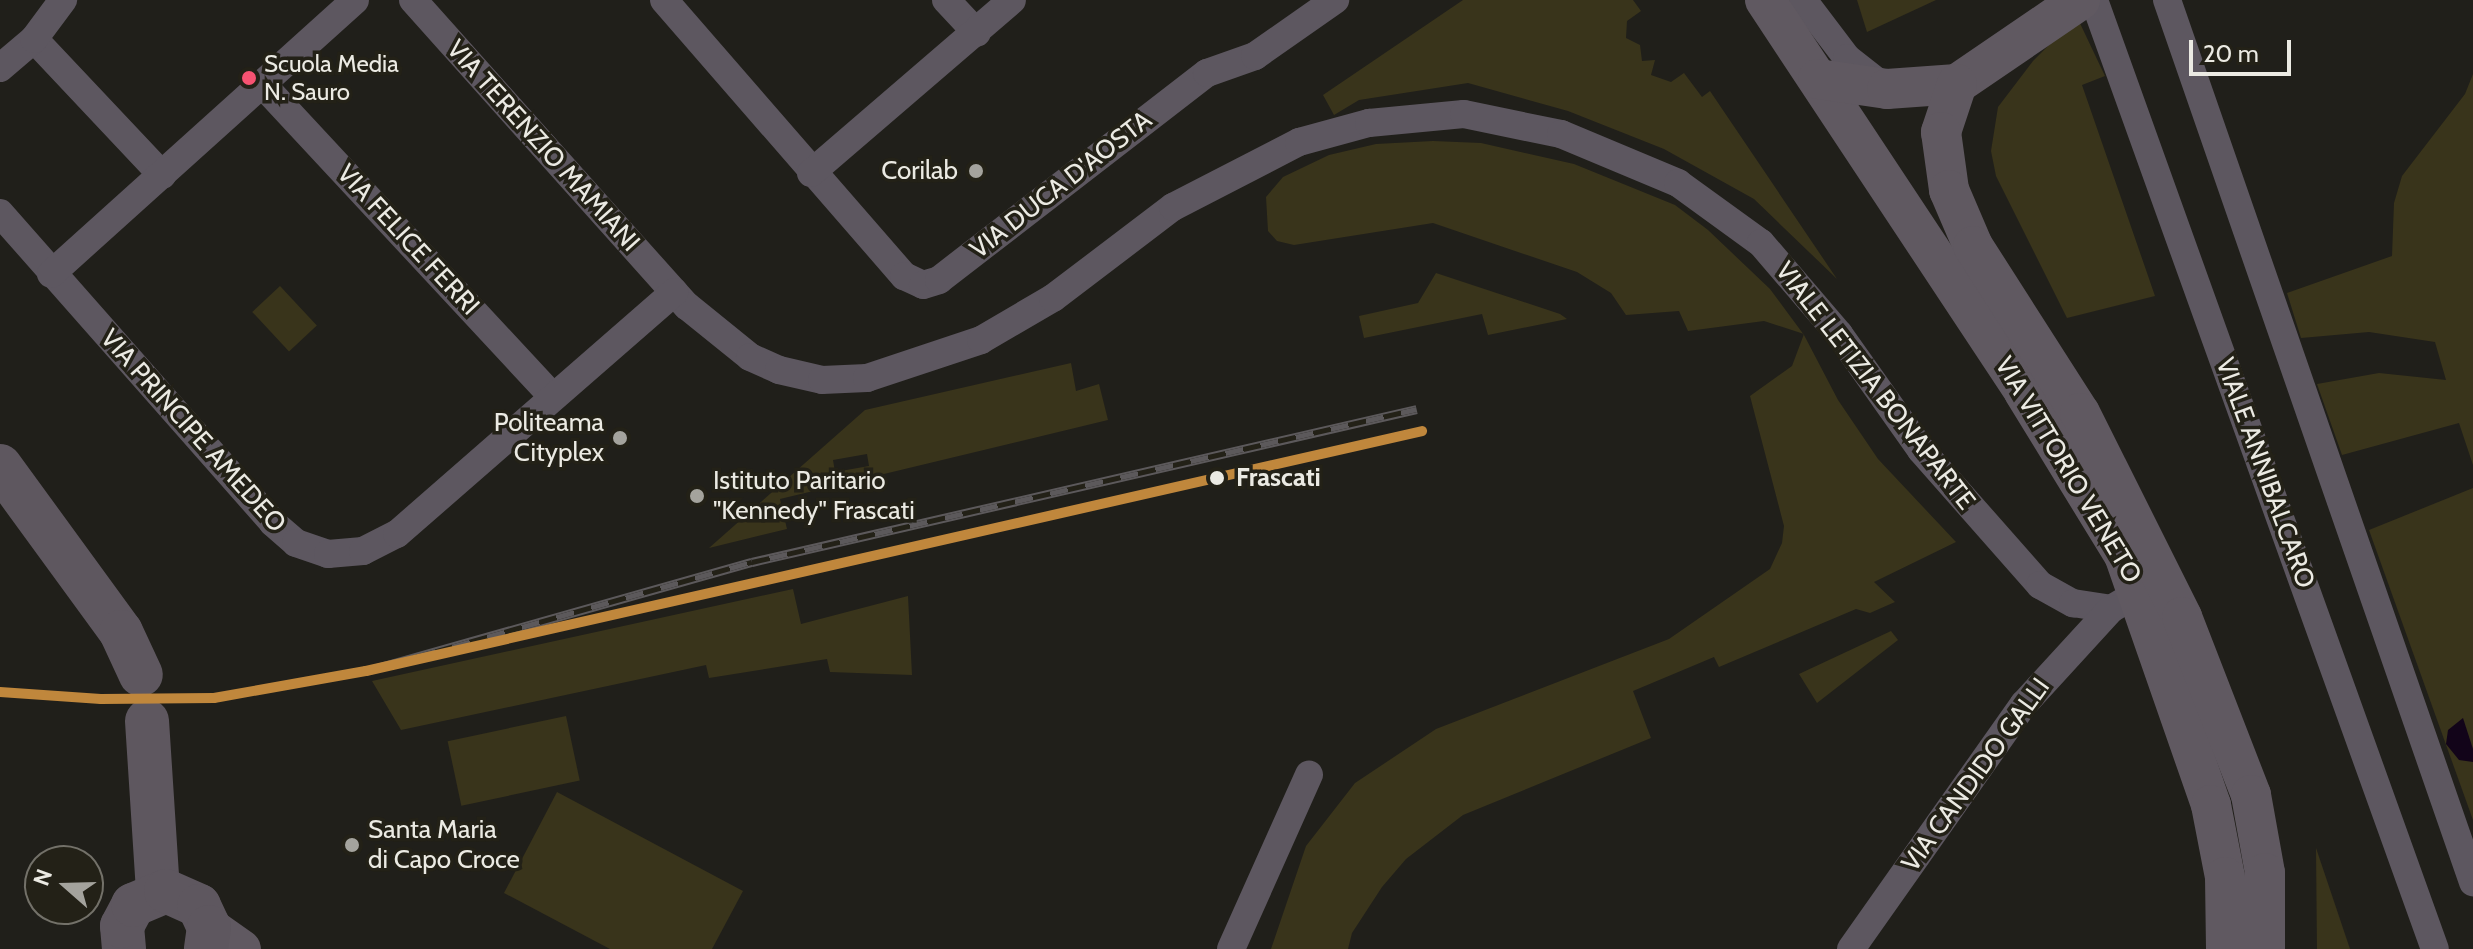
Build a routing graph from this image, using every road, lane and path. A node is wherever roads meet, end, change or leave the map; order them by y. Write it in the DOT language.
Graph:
graph roads {
  1 [pos="63,0"];
  2 [pos="355,0"];
  3 [pos="413,0"];
  4 [pos="664,0"];
  5 [pos="946,0"];
  6 [pos="1335,0"];
  7 [pos="1765,0"];
  8 [pos="1803,0"];
  9 [pos="2080,0"];
  10 [pos="2094,0"];
  11 [pos="2167,0"];
  12 [pos="1007,2"];
  13 [pos="977,33"];
  14 [pos="34,39"];
  15 [pos="0,68"];
  16 [pos="1818,79"];
  17 [pos="1957,84"];
  18 [pos="263,85"];
  19 [pos="1887,89"];
  20 [pos="811,173"];
  21 [pos="162,175"];
  22 [pos="0,213"];
  23 [pos="51,274"];
  24 [pos="674,292"];
  25 [pos="1011,324"];
  26 [pos="552,396"];
  27 [pos="0,466"];
  28 [pos="2139,593"];
  29 [pos="141,675"];
  30 [pos="147,728"];
  31 [pos="1309,775"];
  32 [pos="2473,882"];
  33 [pos="200,922"];
  34 [pos="2436,948"];
  35 [pos="124,949"];
  36 [pos="1231,949"];
  37 [pos="1851,949"];
  38 [pos="2226,949"];
  39 [pos="2265,949"];
  1 -- 14 [label="street"];
  2 -- 18 [label="street"];
  3 -- 24 [label="street, VIA TERENZIO MAMIANI"];
  4 -- 20 [label="street"];
  5 -- 13 [label="street"];
  6 -- 20 [label="street, VIA DUCA D'AOSTA"];
  7 -- 16 [label="main road, VIA VITTORIO VENETO"];
  8 -- 19 [label="street"];
  9 -- 17 [label="main road"];
  10 -- 34 [label="street, VIALE ANNIBALCARO"];
  11 -- 32 [label="street"];
  12 -- 13 [label="street"];
  13 -- 20 [label="street"];
  14 -- 15 [label="street"];
  14 -- 21 [label="street"];
  16 -- 19 [label="main road"];
  16 -- 28 [label="main road, VIA VITTORIO VENETO"];
  17 -- 19 [label="main road"];
  17 -- 28 [label="main road, VIA VITTORIO VENETO"];
  18 -- 21 [label="street"];
  18 -- 26 [label="street, VIA FELICE FERRI"];
  21 -- 23 [label="street"];
  22 -- 23 [label="street, VIA PRINCIPE AMEDEO"];
  23 -- 26 [label="street, VIA PRINCIPE AMEDEO"];
  24 -- 25 [label="street, VIA TERENZIO MAMIANI"];
  24 -- 26 [label="street, VIA PRINCIPE AMEDEO"];
  25 -- 28 [label="street, VIALE LETIZIA BONAPARTE"];
  27 -- 29 [label="main road"];
  28 -- 37 [label="street, VIA CANDIDO GALLI"];
  28 -- 38 [label="main road, VIA VITTORIO VENETO"];
  28 -- 39 [label="main road, VIA VITTORIO VENETO"];
  30 -- 33 [label="main road"];
  31 -- 36 [label="street"];
  33 -- 35 [label="main road"];
}
